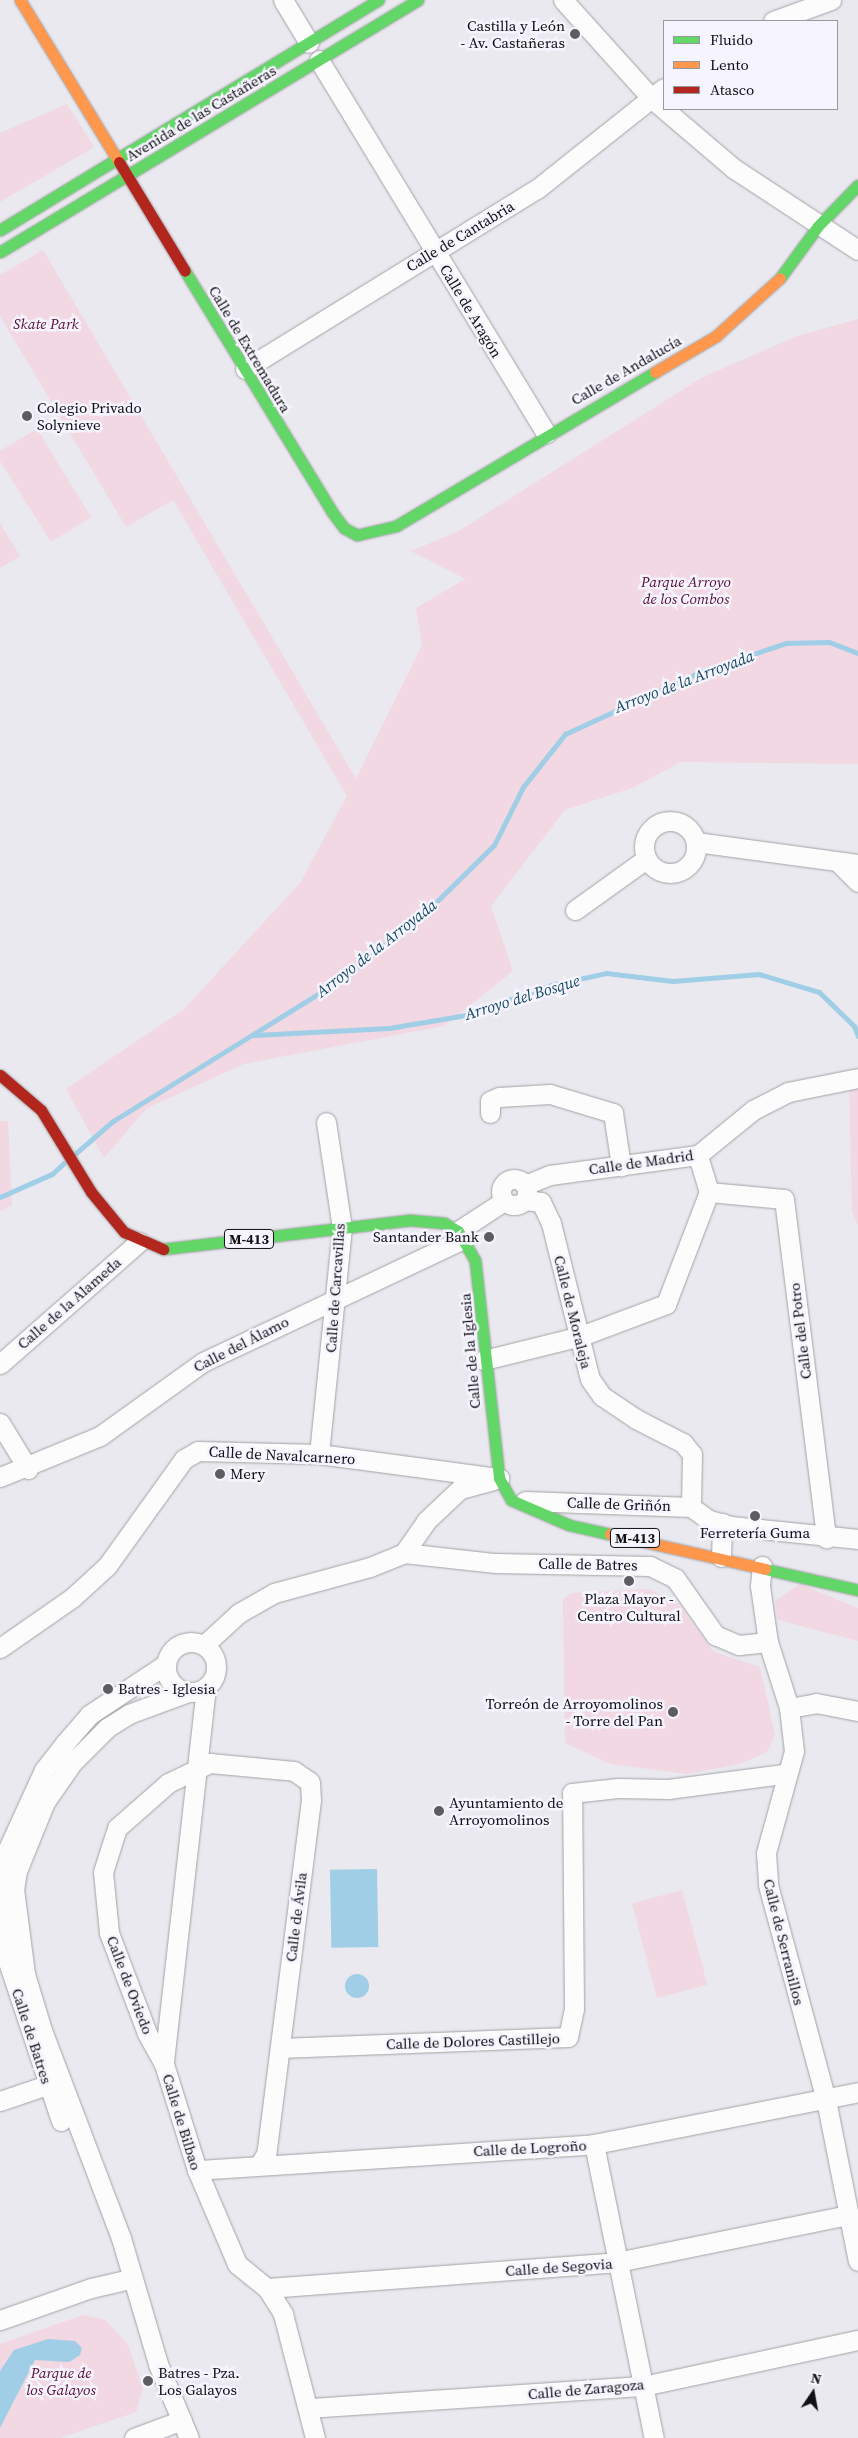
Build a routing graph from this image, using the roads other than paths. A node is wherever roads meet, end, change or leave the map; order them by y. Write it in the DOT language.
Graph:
graph roads {
  1 [pos="20,0"];
  2 [pos="283,0"];
  3 [pos="379,0"];
  4 [pos="418,0"];
  5 [pos="563,0"];
  6 [pos="831,0"];
  7 [pos="776,20"];
  8 [pos="309,42"];
  9 [pos="319,60"];
  10 [pos="658,93"];
  11 [pos="675,110"];
  12 [pos="116,159"];
  13 [pos="127,176"];
  14 [pos="858,185"];
  15 [pos="818,226"];
  16 [pos="0,230"];
  17 [pos="858,250"];
  18 [pos="434,251"];
  19 [pos="0,252"];
  20 [pos="245,369"];
  21 [pos="546,434"];
  22 [pos="372,535"];
  23 [pos="696,842"];
  24 [pos="646,859"];
  25 [pos="839,863"];
  26 [pos="858,864"];
  27 [pos="858,882"];
  28 [pos="575,910"];
  29 [pos="0,1075"];
  30 [pos="856,1078"];
  31 [pos="490,1113"];
  32 [pos="326,1122"];
  33 [pos="698,1155"];
  34 [pos="621,1166"];
  35 [pos="525,1192"];
  36 [pos="709,1192"];
  37 [pos="342,1228"];
  38 [pos="461,1234"];
  39 [pos="139,1242"];
  40 [pos="336,1299"];
  41 [pos="581,1336"];
  42 [pos="484,1360"];
  43 [pos="0,1364"];
  44 [pos="0,1423"];
  45 [pos="319,1454"];
  46 [pos="28,1469"];
  47 [pos="0,1477"];
  48 [pos="499,1478"];
  49 [pos="512,1500"];
  50 [pos="691,1507"];
  51 [pos="722,1523"];
  52 [pos="826,1538"];
  53 [pos="858,1539"];
  54 [pos="404,1552"];
  55 [pos="721,1557"];
  56 [pos="762,1566"];
  57 [pos="852,1585"];
  58 [pos="768,1642"];
  59 [pos="204,1645"];
  60 [pos="0,1648"];
  61 [pos="166,1664"];
  62 [pos="206,1687"];
  63 [pos="188,1692"];
  64 [pos="789,1708"];
  65 [pos="858,1711"];
  66 [pos="199,1769"];
  67 [pos="784,1774"];
  68 [pos="5,1891"];
  69 [pos="280,2048"];
  70 [pos="164,2064"];
  71 [pos="54,2082"];
  72 [pos="858,2092"];
  73 [pos="826,2100"];
  74 [pos="0,2101"];
  75 [pos="594,2144"];
  76 [pos="258,2165"];
  77 [pos="197,2170"];
  78 [pos="847,2215"];
  79 [pos="858,2261"];
  80 [pos="618,2262"];
  81 [pos="130,2279"];
  82 [pos="267,2288"];
  83 [pos="0,2320"];
  84 [pos="858,2340"];
  85 [pos="643,2386"];
  86 [pos="310,2408"];
  87 [pos="182,2420"];
  88 [pos="134,2438"];
  89 [pos="189,2438"];
  90 [pos="315,2438"];
  91 [pos="654,2438"];
  1 -- 12 [label="street, Calle de Extremadura"];
  2 -- 8 [label="street"];
  3 -- 8 [label="street, Avenida de las Castañeras"];
  4 -- 9 [label="street, Avenida de las Castañeras"];
  5 -- 10 [label="street"];
  6 -- 7 [label="street"];
  8 -- 12 [label="street, Avenida de las Castañeras"];
  9 -- 13 [label="street, Avenida de las Castañeras"];
  9 -- 18 [label="street, Calle de Aragón"];
  10 -- 18 [label="street, Calle de Cantabria"];
  11 -- 15 [label="street"];
  12 -- 13 [label="street, Calle de Extremadura"];
  12 -- 16 [label="street, Avenida de las Castañeras"];
  13 -- 19 [label="street, Avenida de las Castañeras"];
  13 -- 20 [label="street, Calle de Extremadura"];
  14 -- 15 [label="street, Calle de Andalucía"];
  15 -- 17 [label="street"];
  15 -- 21 [label="street, Calle de Andalucía"];
  18 -- 20 [label="street, Calle de Cantabria"];
  18 -- 21 [label="street, Calle de Aragón"];
  20 -- 22 [label="street, Calle de Extremadura"];
  21 -- 22 [label="street, Calle de Andalucía"];
  23 -- 24 [label="street"];
  23 -- 24 [label="street"];
  23 -- 25 [label="street"];
  24 -- 28 [label="street"];
  25 -- 26 [label="street"];
  25 -- 27 [label="street"];
  29 -- 39 [label="street, M-413"];
  30 -- 33 [label="street, Calle de Madrid"];
  31 -- 34 [label="street"];
  32 -- 37 [label="street, Calle de Carcavillas"];
  33 -- 34 [label="street, Calle de Madrid"];
  33 -- 36 [label="street"];
  34 -- 35 [label="street, Calle de Madrid"];
  35 -- 38 [label="street, Calle del Álamo"];
  35 -- 41 [label="street, Calle de Moraleja"];
  36 -- 41 [label="street"];
  36 -- 52 [label="street, Calle del Potro"];
  37 -- 38 [label="street, M-413"];
  37 -- 39 [label="street, M-413"];
  37 -- 40 [label="street, Calle de Carcavillas"];
  38 -- 40 [label="street, Calle del Álamo"];
  38 -- 42 [label="street, Calle de la Iglesia"];
  39 -- 43 [label="street, Calle de la Alameda"];
  40 -- 45 [label="street, Calle de Carcavillas"];
  40 -- 46 [label="street, Calle del Álamo"];
  41 -- 42 [label="street"];
  41 -- 50 [label="street, Calle de Moraleja"];
  42 -- 48 [label="street, Calle de la Iglesia"];
  44 -- 46 [label="street"];
  45 -- 48 [label="street, Calle de Navalcarnero"];
  45 -- 60 [label="street, Calle de Navalcarnero"];
  46 -- 47 [label="street, Calle del Álamo"];
  48 -- 49 [label="street, Calle de la Iglesia"];
  48 -- 54 [label="street"];
  49 -- 50 [label="street, Calle de Griñón"];
  49 -- 55 [label="street, M-413"];
  50 -- 51 [label="street, Calle de Griñón"];
  51 -- 52 [label="street, Calle de Griñón"];
  51 -- 55 [label="street"];
  52 -- 53 [label="street, Calle de Griñón"];
  54 -- 58 [label="street, Calle de Batres"];
  54 -- 59 [label="street"];
  55 -- 56 [label="street, M-413"];
  56 -- 57 [label="street, M-413"];
  56 -- 58 [label="street, Calle de Serranillos"];
  58 -- 64 [label="street, Calle de Serranillos"];
  59 -- 61 [label="street"];
  59 -- 62 [label="street"];
  61 -- 63 [label="street"];
  61 -- 68 [label="street, Calle de Batres"];
  62 -- 63 [label="street"];
  62 -- 66 [label="street, Calle de Bilbao"];
  63 -- 68 [label="street, Calle de Batres"];
  64 -- 65 [label="street"];
  64 -- 67 [label="street, Calle de Serranillos"];
  66 -- 69 [label="street, Calle de Ávila"];
  66 -- 70 [label="street, Calle de Bilbao"];
  66 -- 70 [label="street, Calle de Oviedo"];
  67 -- 69 [label="street, Calle de Dolores Castillejo"];
  67 -- 73 [label="street, Calle de Serranillos"];
  68 -- 71 [label="street, Calle de Batres"];
  69 -- 76 [label="street, Calle de Ávila"];
  70 -- 77 [label="street, Calle de Bilbao"];
  71 -- 74 [label="street"];
  71 -- 81 [label="street, Calle de Batres"];
  72 -- 73 [label="street, Calle de Logroño"];
  73 -- 75 [label="street, Calle de Logroño"];
  73 -- 78 [label="street, Calle de Serranillos"];
  75 -- 76 [label="street, Calle de Logroño"];
  75 -- 80 [label="street"];
  76 -- 77 [label="street, Calle de Logroño"];
  77 -- 82 [label="street, Calle de Bilbao"];
  78 -- 79 [label="street, Calle de Serranillos"];
  78 -- 80 [label="street, Calle de Segovia"];
  80 -- 82 [label="street, Calle de Segovia"];
  80 -- 85 [label="street"];
  81 -- 83 [label="street"];
  81 -- 87 [label="street, Calle de Batres"];
  82 -- 86 [label="street, Calle de Bilbao"];
  84 -- 85 [label="street, Calle de Zaragoza"];
  85 -- 86 [label="street, Calle de Zaragoza"];
  85 -- 91 [label="street"];
  86 -- 90 [label="street, Calle de Bilbao"];
  87 -- 88 [label="street"];
  87 -- 89 [label="street, Calle de Batres"];
}
